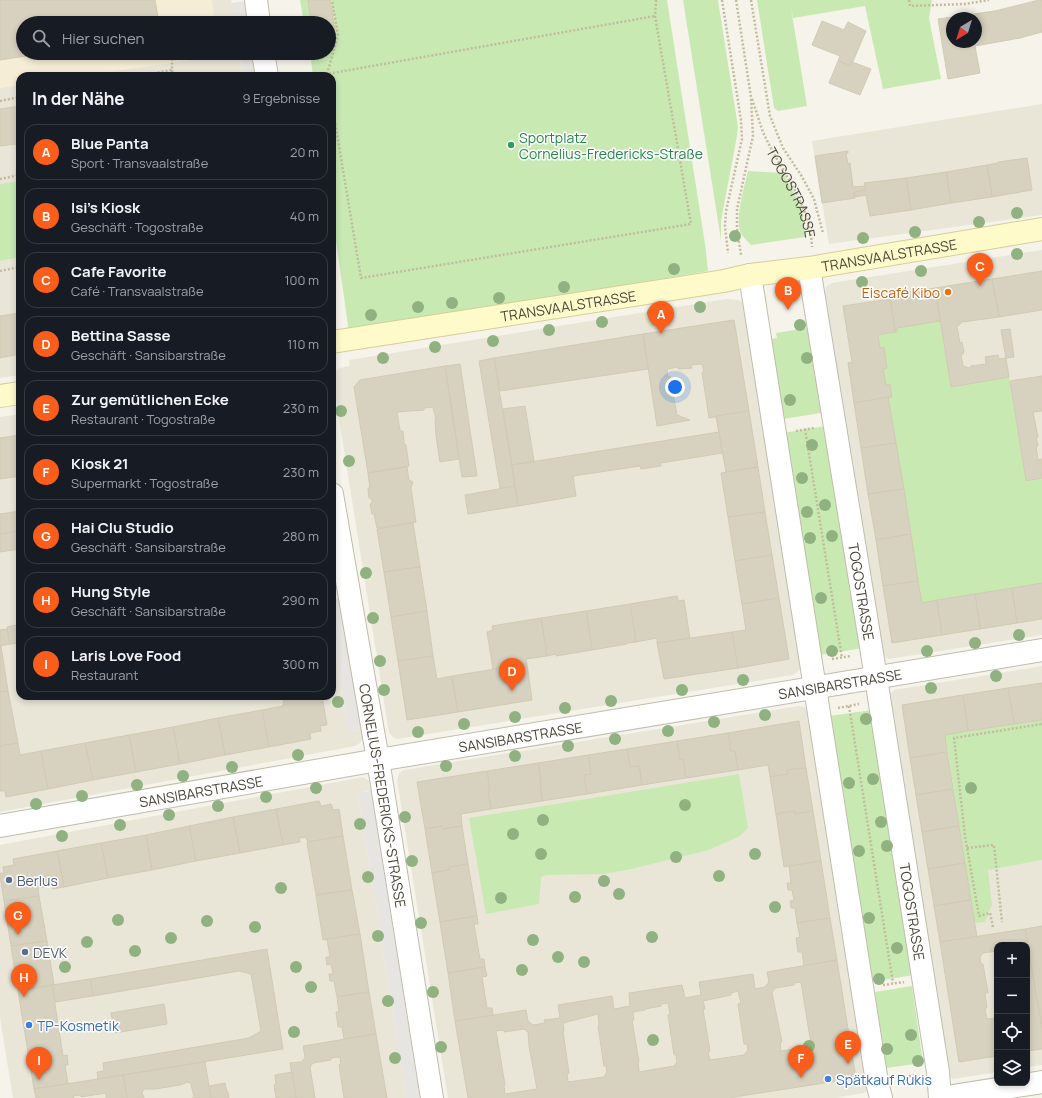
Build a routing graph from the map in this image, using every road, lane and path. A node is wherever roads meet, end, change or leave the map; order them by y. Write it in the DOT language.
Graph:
graph roads {
  1 [pos="256,0"];
  2 [pos="332,0"];
  3 [pos="656,0"];
  4 [pos="722,0"];
  5 [pos="736,0"];
  6 [pos="752,0"];
  7 [pos="908,0"];
  8 [pos="989,0"];
  9 [pos="258,16"];
  10 [pos="335,16"];
  11 [pos="655,16"];
  12 [pos="336,23"];
  13 [pos="336,42"];
  14 [pos="172,60"];
  15 [pos="264,60"];
  16 [pos="331,60"];
  17 [pos="172,70"];
  18 [pos="161,72"];
  19 [pos="266,72"];
  20 [pos="328,72"];
  21 [pos="336,73"];
  22 [pos="751,97"];
  23 [pos="16,98"];
  24 [pos="0,101"];
  25 [pos="336,128"];
  26 [pos="16,176"];
  27 [pos="0,179"];
  28 [pos="1042,229"];
  29 [pos="823,233"];
  30 [pos="728,253"];
  31 [pos="16,268"];
  32 [pos="809,268"];
  33 [pos="0,271"];
  34 [pos="750,275"];
  35 [pos="336,341"];
  36 [pos="16,394"];
  37 [pos="0,396"];
  38 [pos="834,424"];
  39 [pos="805,429"];
  40 [pos="776,435"];
  41 [pos="336,517"];
  42 [pos="1042,650"];
  43 [pos="855,655"];
  44 [pos="842,658"];
  45 [pos="827,660"];
  46 [pos="876,677"];
  47 [pos="815,688"];
  48 [pos="863,704"];
  49 [pos="849,706"];
  50 [pos="835,708"];
  51 [pos="1042,724"];
  52 [pos="378,760"];
  53 [pos="0,826"];
  54 [pos="967,848"];
  55 [pos="1002,922"];
  56 [pos="993,927"];
  57 [pos="924,979"];
  58 [pos="893,983"];
  59 [pos="863,988"];
  60 [pos="922,1075"];
  61 [pos="894,1079"];
  62 [pos="1042,1082"];
  63 [pos="432,1098"];
  64 [pos="881,1098"];
  65 [pos="940,1098"];
  1 -- 9 [label="street"];
  2 -- 10 [label="path"];
  3 -- 11 [label="path"];
  4 -- 30 [label="path"];
  5 -- 22 [label="path, TOGOSTRASSE"];
  6 -- 29 [label="path, TOGOSTRASSE"];
  7 -- 8 [label="path"];
  11 -- 21 [label="path"];
  11 -- 25 [label="path"];
  12 -- 13 [label="path"];
  14 -- 17 [label="path"];
  15 -- 19 [label="street"];
  16 -- 20 [label="path"];
  17 -- 18 [label="path"];
  22 -- 32 [label="path, TOGOSTRASSE"];
  22 -- 34 [label="path, TOGOSTRASSE"];
  23 -- 24 [label="path"];
  26 -- 27 [label="path"];
  28 -- 32 [label="street, TRANSVAALSTRASSE"];
  31 -- 33 [label="path"];
  32 -- 34 [label="street, TRANSVAALSTRASSE"];
  32 -- 38 [label="street, TOGOSTRASSE"];
  34 -- 35 [label="street, TRANSVAALSTRASSE"];
  34 -- 40 [label="street"];
  36 -- 37 [label="street"];
  38 -- 39 [label="path"];
  38 -- 46 [label="street, TOGOSTRASSE"];
  39 -- 40 [label="path"];
  39 -- 44 [label="path"];
  40 -- 47 [label="street"];
  41 -- 52 [label="street, CORNELIUS-FREDERICKS-STRASSE"];
  42 -- 46 [label="street, SANSIBARSTRASSE"];
  43 -- 44 [label="path"];
  44 -- 45 [label="path"];
  46 -- 47 [label="street, SANSIBARSTRASSE"];
  46 -- 57 [label="street, TOGOSTRASSE"];
  47 -- 52 [label="street, SANSIBARSTRASSE"];
  47 -- 59 [label="street"];
  48 -- 49 [label="path"];
  49 -- 50 [label="path"];
  49 -- 58 [label="path"];
  51 -- 54 [label="path"];
  52 -- 53 [label="street, SANSIBARSTRASSE"];
  52 -- 63 [label="street, CORNELIUS-FREDERICKS-STRASSE"];
  54 -- 55 [label="path"];
  54 -- 56 [label="path"];
  57 -- 58 [label="path"];
  57 -- 65 [label="street, TOGOSTRASSE"];
  58 -- 59 [label="path"];
  59 -- 64 [label="street"];
  60 -- 61 [label="path"];
  62 -- 65 [label="street"];
}
